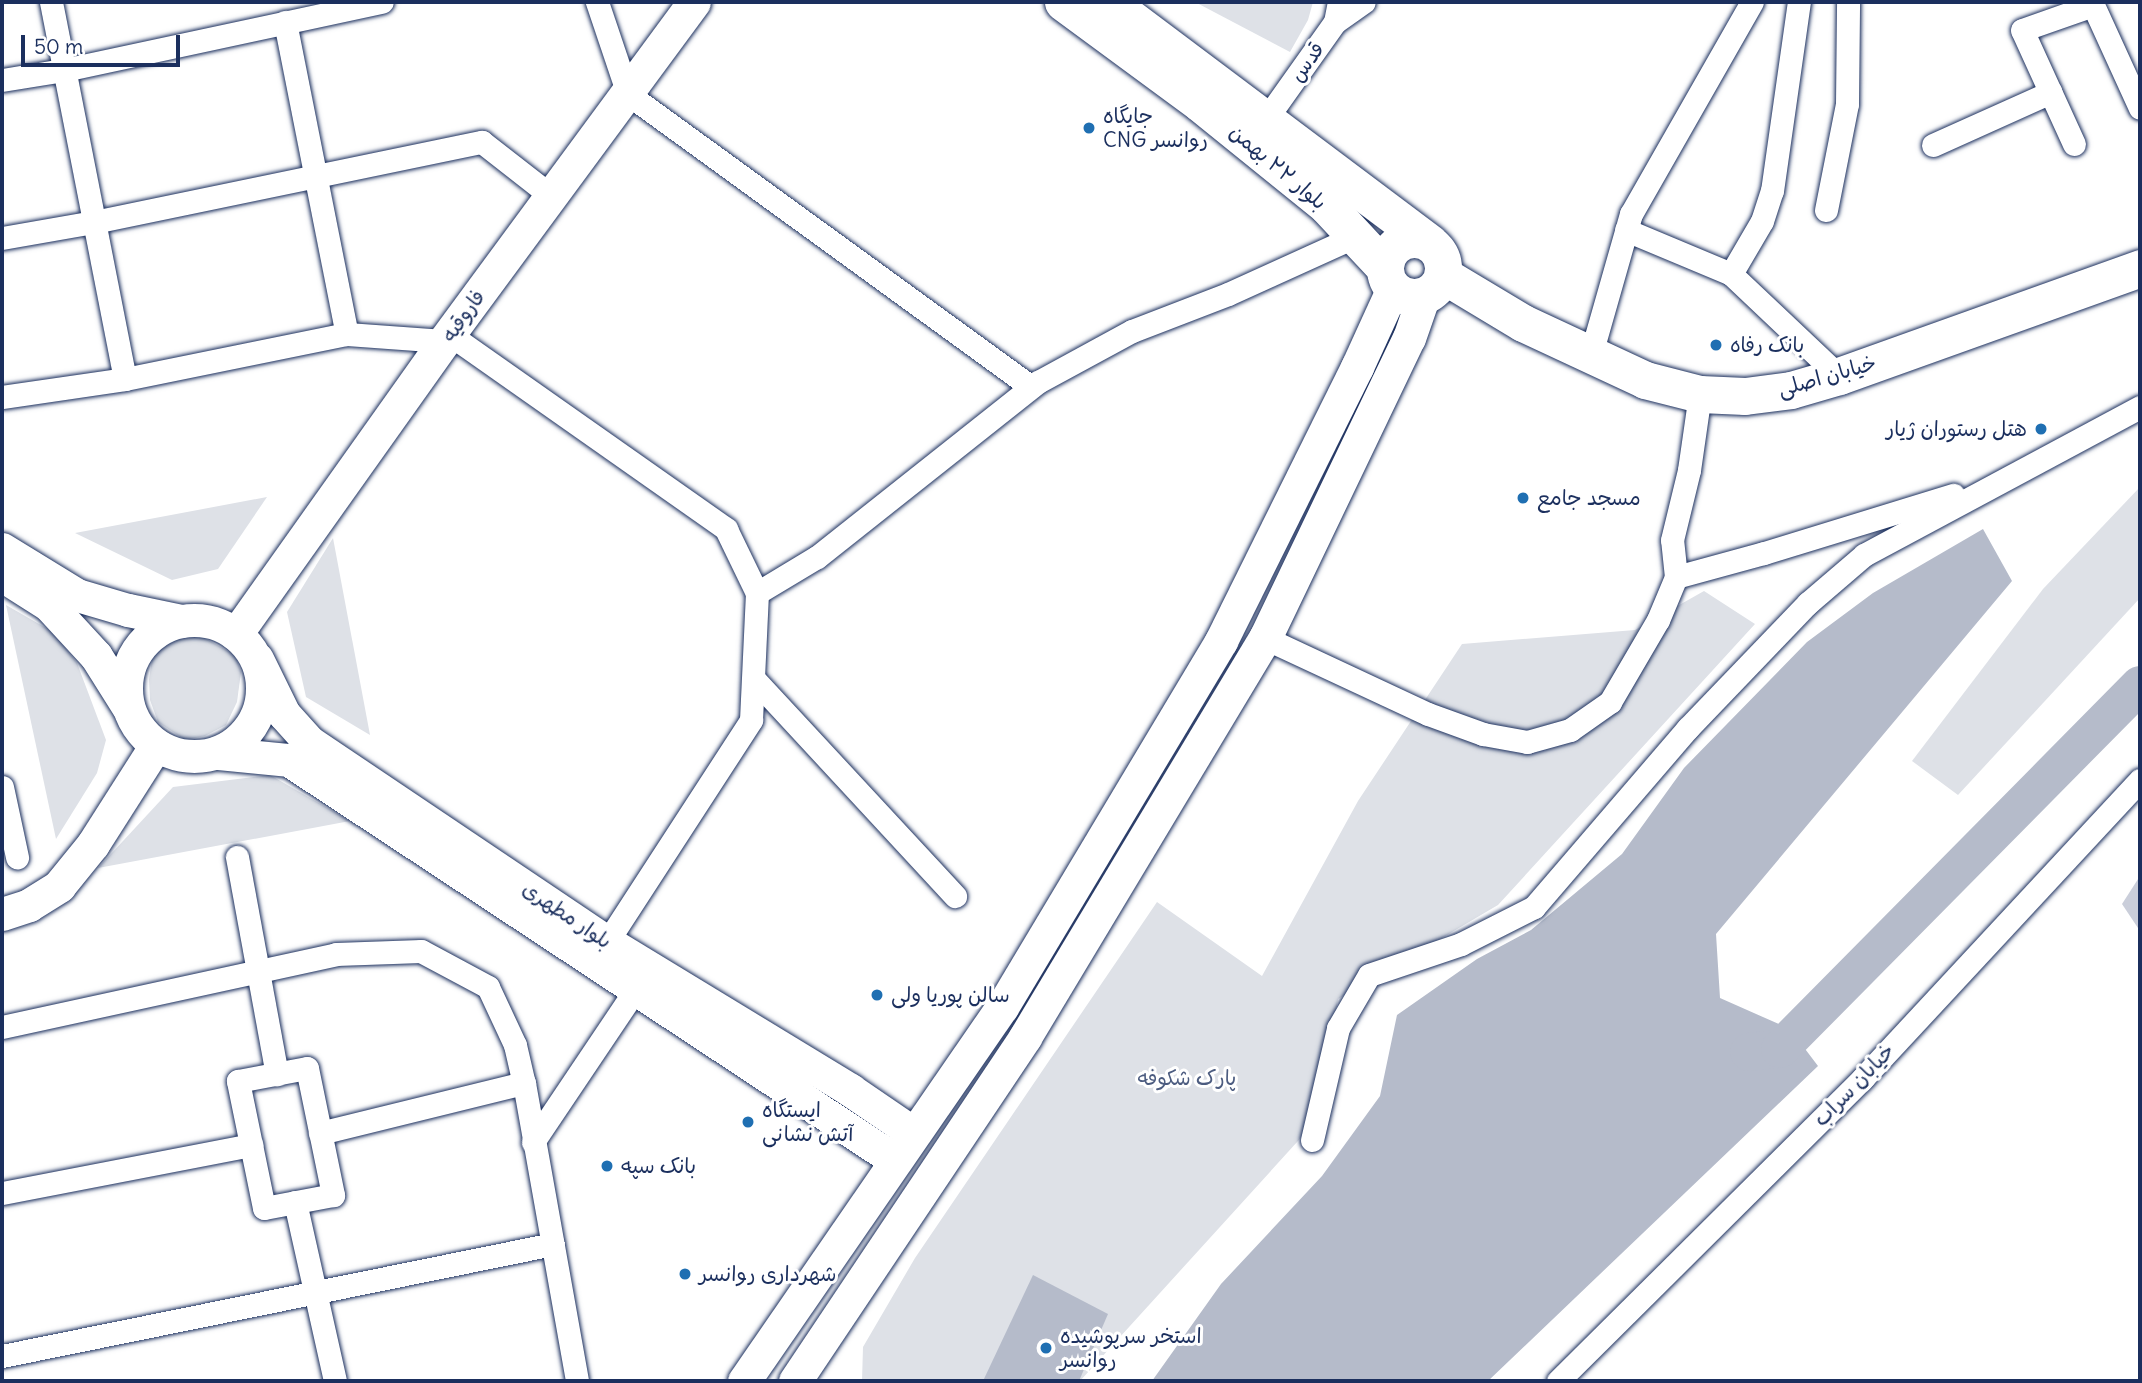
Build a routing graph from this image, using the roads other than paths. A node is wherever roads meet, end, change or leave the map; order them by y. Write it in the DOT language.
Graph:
graph roads {
  1 [pos="51,2"];
  2 [pos="382,2"];
  3 [pos="597,2"];
  4 [pos="694,2"];
  5 [pos="1063,2"];
  6 [pos="1109,2"];
  7 [pos="1364,2"];
  8 [pos="1752,2"];
  9 [pos="1799,2"];
  10 [pos="1848,2"];
  11 [pos="2091,4"];
  12 [pos="1337,12"];
  13 [pos="285,22"];
  14 [pos="64,70"];
  15 [pos="2,80"];
  16 [pos="2051,92"];
  17 [pos="628,94"];
  18 [pos="2140,108"];
  19 [pos="1266,119"];
  20 [pos="2074,144"];
  21 [pos="1933,145"];
  22 [pos="315,176"];
  23 [pos="551,196"];
  24 [pos="1826,211"];
  25 [pos="94,222"];
  26 [pos="1626,230"];
  27 [pos="1356,236"];
  28 [pos="2,238"];
  29 [pos="1429,242"];
  30 [pos="2140,268"];
  31 [pos="1731,274"];
  32 [pos="1411,281"];
  33 [pos="348,334"];
  34 [pos="447,337"];
  35 [pos="1591,354"];
  36 [pos="1839,376"];
  37 [pos="125,379"];
  38 [pos="1031,387"];
  39 [pos="1700,394"];
  40 [pos="2,397"];
  41 [pos="2140,407"];
  42 [pos="1999,481"];
  43 [pos="2,549"];
  44 [pos="2,575"];
  45 [pos="1676,577"];
  46 [pos="757,593"];
  47 [pos="181,621"];
  48 [pos="1265,638"];
  49 [pos="246,646"];
  50 [pos="754,679"];
  51 [pos="128,707"];
  52 [pos="156,745"];
  53 [pos="217,753"];
  54 [pos="2140,780"];
  55 [pos="2,792"];
  56 [pos="17,857"];
  57 [pos="237,857"];
  58 [pos="956,896"];
  59 [pos="2,914"];
  60 [pos="1042,940"];
  61 [pos="607,942"];
  62 [pos="1071,960"];
  63 [pos="256,971"];
  64 [pos="635,990"];
  65 [pos="2,1027"];
  66 [pos="276,1074"];
  67 [pos="524,1083"];
  68 [pos="320,1133"];
  69 [pos="1312,1140"];
  70 [pos="533,1142"];
  71 [pos="251,1145"];
  72 [pos="904,1147"];
  73 [pos="2,1193"];
  74 [pos="295,1202"];
  75 [pos="553,1244"];
  76 [pos="317,1294"];
  77 [pos="2,1356"];
  78 [pos="753,1368"];
  79 [pos="335,1381"];
  80 [pos="577,1381"];
  81 [pos="797,1381"];
  82 [pos="1558,1381"];
  1 -- 14 [label="street"];
  2 -- 13 [label="street"];
  3 -- 17 [label="street"];
  4 -- 17 [label="main road, فاروقیه"];
  5 -- 27 [label="main road, بلوار ۲۲ بهمن"];
  6 -- 19 [label="main road, بلوار ۲۲ بهمن"];
  7 -- 12 [label="street, قدس"];
  8 -- 26 [label="street"];
  9 -- 31 [label="street"];
  10 -- 24 [label="street"];
  11 -- 16 [label="street"];
  11 -- 18 [label="street"];
  12 -- 19 [label="street, قدس"];
  13 -- 14 [label="street"];
  13 -- 22 [label="street"];
  14 -- 15 [label="street"];
  14 -- 25 [label="street"];
  16 -- 20 [label="street"];
  16 -- 21 [label="street"];
  17 -- 23 [label="main road, فاروقیه"];
  17 -- 38 [label="street"];
  19 -- 29 [label="main road, بلوار ۲۲ بهمن"];
  22 -- 23 [label="street"];
  22 -- 25 [label="street"];
  22 -- 33 [label="street"];
  23 -- 34 [label="main road, فاروقیه"];
  25 -- 28 [label="street"];
  25 -- 37 [label="street"];
  26 -- 31 [label="street"];
  26 -- 35 [label="street"];
  27 -- 32 [label="main road, بلوار ۲۲ بهمن"];
  27 -- 38 [label="street"];
  29 -- 32 [label="main road"];
  29 -- 32 [label="main road"];
  30 -- 36 [label="main road, خیابان اصلی"];
  31 -- 36 [label="street"];
  32 -- 35 [label="main road, خیابان اصلی"];
  32 -- 48 [label="main road"];
  32 -- 60 [label="main road"];
  33 -- 34 [label="street"];
  33 -- 37 [label="street"];
  34 -- 46 [label="street"];
  34 -- 49 [label="main road, فاروقیه"];
  35 -- 39 [label="main road, خیابان اصلی"];
  36 -- 39 [label="main road, خیابان اصلی"];
  37 -- 40 [label="street"];
  38 -- 46 [label="street"];
  39 -- 45 [label="street"];
  41 -- 42 [label="street"];
  42 -- 45 [label="street"];
  42 -- 69 [label="street"];
  43 -- 47 [label="main road"];
  44 -- 51 [label="main road"];
  45 -- 48 [label="street"];
  46 -- 50 [label="street"];
  47 -- 49 [label="main road"];
  47 -- 51 [label="main road"];
  48 -- 62 [label="main road"];
  49 -- 53 [label="main road"];
  49 -- 61 [label="main road, بلوار مطهری"];
  50 -- 58 [label="street"];
  50 -- 61 [label="street"];
  51 -- 52 [label="main road"];
  52 -- 53 [label="main road"];
  52 -- 59 [label="main road"];
  53 -- 64 [label="main road, بلوار مطهری"];
  54 -- 82 [label="street, خیابان سراب"];
  55 -- 56 [label="street"];
  57 -- 63 [label="street"];
  60 -- 62 [label="main road"];
  60 -- 72 [label="main road"];
  61 -- 72 [label="main road, بلوار مطهری"];
  62 -- 81 [label="main road"];
  63 -- 65 [label="street"];
  63 -- 66 [label="street"];
  63 -- 67 [label="street"];
  64 -- 70 [label="street"];
  64 -- 72 [label="main road, بلوار مطهری"];
  66 -- 68 [label="street"];
  66 -- 71 [label="street"];
  67 -- 68 [label="street"];
  67 -- 70 [label="street"];
  68 -- 74 [label="street"];
  70 -- 75 [label="street"];
  71 -- 73 [label="street"];
  71 -- 74 [label="street"];
  72 -- 78 [label="main road"];
  74 -- 76 [label="street"];
  75 -- 76 [label="street"];
  75 -- 80 [label="street"];
  76 -- 77 [label="street"];
  76 -- 79 [label="street"];
  78 -- 81 [label="main road"];
}
